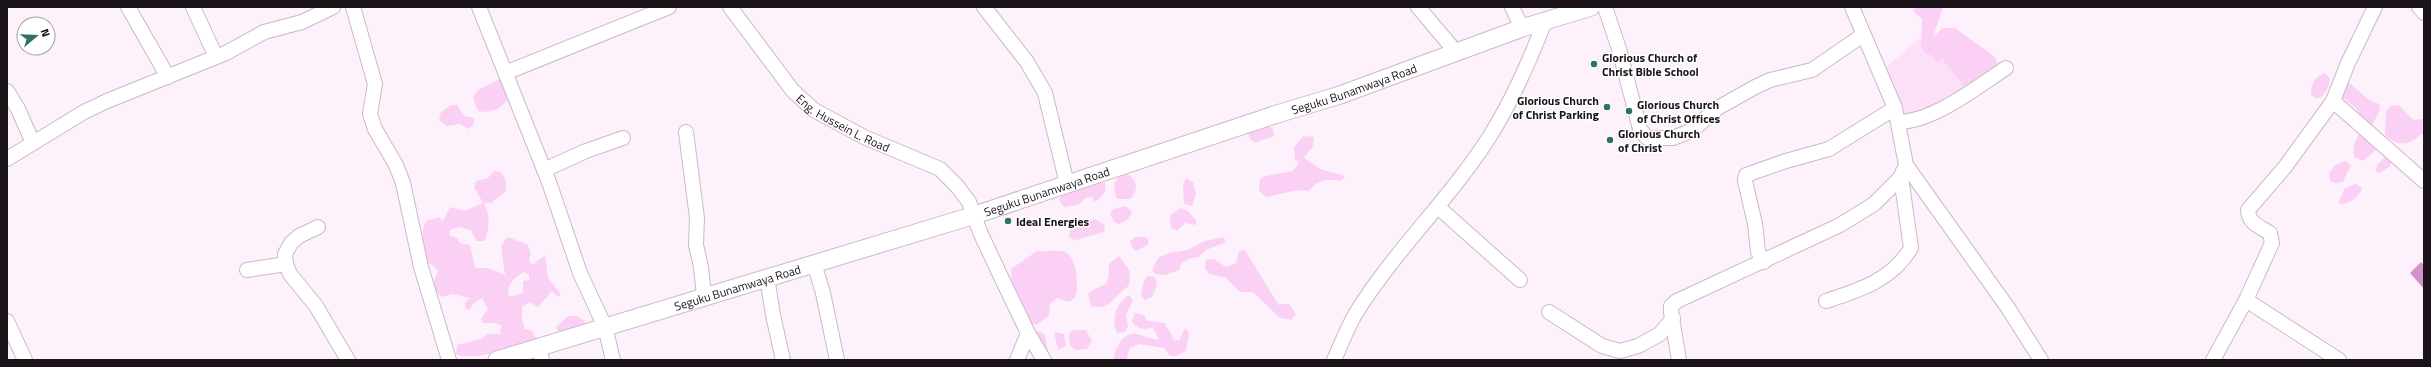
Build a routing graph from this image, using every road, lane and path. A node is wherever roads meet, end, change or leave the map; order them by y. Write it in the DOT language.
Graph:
graph roads {
  1 [pos="128,7"];
  2 [pos="193,7"];
  3 [pos="334,7"];
  4 [pos="353,7"];
  5 [pos="478,7"];
  6 [pos="669,7"];
  7 [pos="730,7"];
  8 [pos="984,7"];
  9 [pos="1418,7"];
  10 [pos="1512,7"];
  11 [pos="1591,7"];
  12 [pos="1605,7"];
  13 [pos="1852,7"];
  14 [pos="2375,7"];
  15 [pos="2419,7"];
  16 [pos="2424,13"];
  17 [pos="1544,21"];
  18 [pos="1522,28"];
  19 [pos="1863,36"];
  20 [pos="1456,52"];
  21 [pos="216,57"];
  22 [pos="2006,68"];
  23 [pos="505,73"];
  24 [pos="168,77"];
  25 [pos="7,91"];
  26 [pos="2333,101"];
  27 [pos="1895,108"];
  28 [pos="1898,122"];
  29 [pos="686,132"];
  30 [pos="623,138"];
  31 [pos="33,143"];
  32 [pos="7,159"];
  33 [pos="544,170"];
  34 [pos="1903,171"];
  35 [pos="2424,181"];
  36 [pos="1067,184"];
  37 [pos="1438,207"];
  38 [pos="975,215"];
  39 [pos="318,227"];
  40 [pos="1764,262"];
  41 [pos="814,263"];
  42 [pos="286,264"];
  43 [pos="247,270"];
  44 [pos="767,277"];
  45 [pos="1520,280"];
  46 [pos="704,296"];
  47 [pos="2246,300"];
  48 [pos="1826,301"];
  49 [pos="1549,312"];
  50 [pos="1673,318"];
  51 [pos="7,321"];
  52 [pos="604,327"];
  53 [pos="1028,333"];
  54 [pos="541,354"];
  55 [pos="25,360"];
  56 [pos="348,360"];
  57 [pos="449,360"];
  58 [pos="497,360"];
  59 [pos="613,360"];
  60 [pos="783,360"];
  61 [pos="837,360"];
  62 [pos="1017,360"];
  63 [pos="1044,360"];
  64 [pos="1334,360"];
  65 [pos="1679,360"];
  66 [pos="2041,360"];
  67 [pos="2213,360"];
  68 [pos="2339,360"];
  1 -- 24 [label="street"];
  2 -- 21 [label="street"];
  3 -- 21 [label="street"];
  4 -- 57 [label="street"];
  5 -- 23 [label="street"];
  6 -- 23 [label="street"];
  7 -- 38 [label="street, Eng. Hussein L. Road"];
  8 -- 36 [label="street"];
  9 -- 20 [label="street"];
  10 -- 18 [label="street"];
  11 -- 17 [label="main road, Seguku Bunamwaya Road"];
  12 -- 19 [label="street"];
  13 -- 19 [label="street"];
  14 -- 26 [label="street"];
  15 -- 16 [label="street"];
  17 -- 18 [label="main road, Seguku Bunamwaya Road"];
  17 -- 37 [label="street"];
  18 -- 20 [label="main road, Seguku Bunamwaya Road"];
  19 -- 27 [label="street"];
  20 -- 36 [label="main road, Seguku Bunamwaya Road"];
  21 -- 24 [label="street"];
  22 -- 28 [label="street"];
  23 -- 33 [label="street"];
  24 -- 31 [label="street"];
  25 -- 31 [label="street"];
  26 -- 35 [label="street"];
  26 -- 47 [label="street"];
  27 -- 28 [label="street"];
  27 -- 40 [label="street"];
  28 -- 34 [label="street"];
  29 -- 46 [label="street"];
  30 -- 33 [label="street"];
  31 -- 32 [label="street"];
  33 -- 52 [label="street"];
  34 -- 40 [label="street"];
  34 -- 48 [label="street"];
  34 -- 66 [label="street"];
  36 -- 38 [label="main road, Seguku Bunamwaya Road"];
  37 -- 45 [label="street"];
  37 -- 64 [label="street"];
  38 -- 41 [label="main road, Seguku Bunamwaya Road"];
  38 -- 53 [label="street, Eng. Hussein L. Road"];
  39 -- 42 [label="street"];
  40 -- 50 [label="street"];
  41 -- 44 [label="main road, Seguku Bunamwaya Road"];
  41 -- 61 [label="street"];
  42 -- 43 [label="street"];
  42 -- 56 [label="street"];
  44 -- 46 [label="main road, Seguku Bunamwaya Road"];
  44 -- 60 [label="street"];
  46 -- 52 [label="main road, Seguku Bunamwaya Road"];
  47 -- 67 [label="street"];
  47 -- 68 [label="street"];
  49 -- 50 [label="street"];
  50 -- 65 [label="street"];
  51 -- 55 [label="street"];
  52 -- 54 [label="main road, Seguku Bunamwaya Road"];
  52 -- 59 [label="street"];
  53 -- 62 [label="street"];
  53 -- 63 [label="street, Eng. Hussein L. Road"];
  54 -- 58 [label="main road, Seguku Bunamwaya Road"];
}
